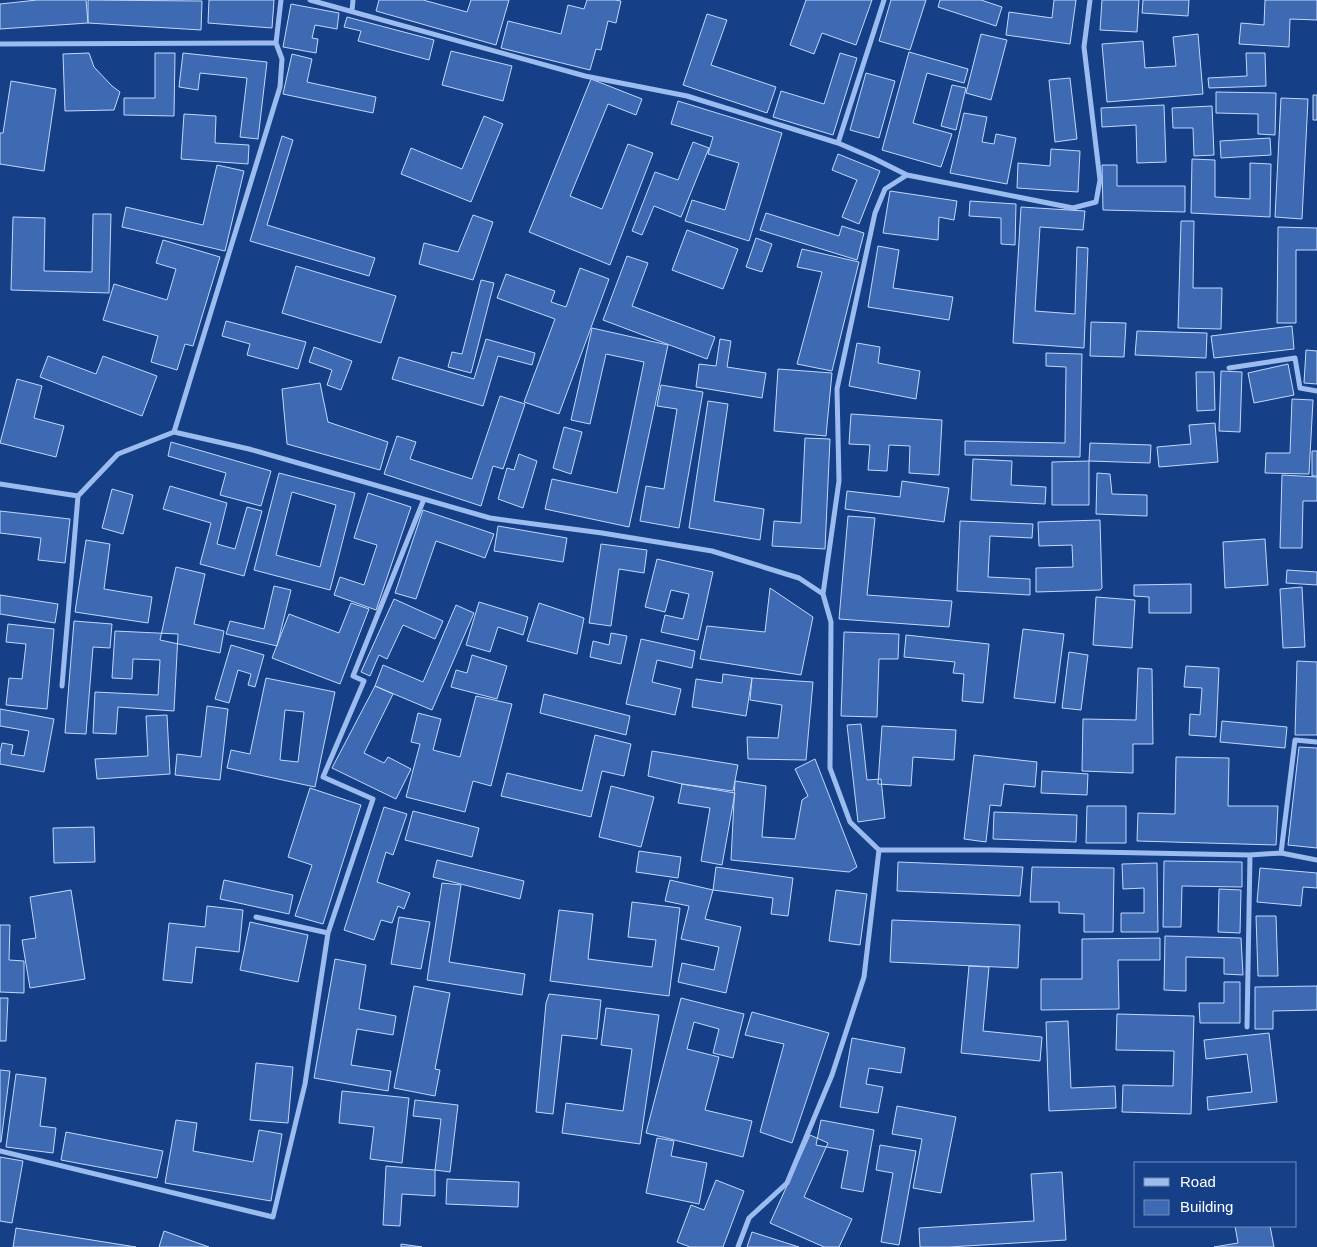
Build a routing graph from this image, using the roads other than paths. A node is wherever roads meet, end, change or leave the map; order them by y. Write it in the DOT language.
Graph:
graph roads {
  1 [pos="281,0"];
  2 [pos="310,0"];
  3 [pos="353,0"];
  4 [pos="884,0"];
  5 [pos="1090,0"];
  6 [pos="352,11"];
  7 [pos="276,43"];
  8 [pos="0,44"];
  9 [pos="838,143"];
  10 [pos="907,175"];
  11 [pos="1229,368"];
  12 [pos="1317,391"];
  13 [pos="174,432"];
  14 [pos="0,484"];
  15 [pos="78,496"];
  16 [pos="424,499"];
  17 [pos="823,594"];
  18 [pos="62,686"];
  19 [pos="1317,742"];
  20 [pos="878,850"];
  21 [pos="1281,853"];
  22 [pos="1250,855"];
  23 [pos="1317,860"];
  24 [pos="256,917"];
  25 [pos="328,933"];
  26 [pos="1247,1027"];
  27 [pos="0,1150"];
  28 [pos="738,1247"];
  1 -- 7 [label="street"];
  2 -- 6 [label="street"];
  3 -- 6 [label="street"];
  4 -- 9 [label="street"];
  5 -- 10 [label="street"];
  6 -- 9 [label="street"];
  7 -- 8 [label="street"];
  7 -- 13 [label="street"];
  9 -- 10 [label="street"];
  10 -- 17 [label="street"];
  11 -- 12 [label="street"];
  13 -- 15 [label="street"];
  13 -- 16 [label="street"];
  14 -- 15 [label="street"];
  15 -- 18 [label="street"];
  16 -- 17 [label="street"];
  16 -- 25 [label="street"];
  17 -- 20 [label="street"];
  19 -- 21 [label="street"];
  20 -- 22 [label="street"];
  20 -- 28 [label="street"];
  21 -- 22 [label="street"];
  21 -- 23 [label="street"];
  22 -- 26 [label="street"];
  24 -- 25 [label="street"];
  25 -- 27 [label="street"];
}
